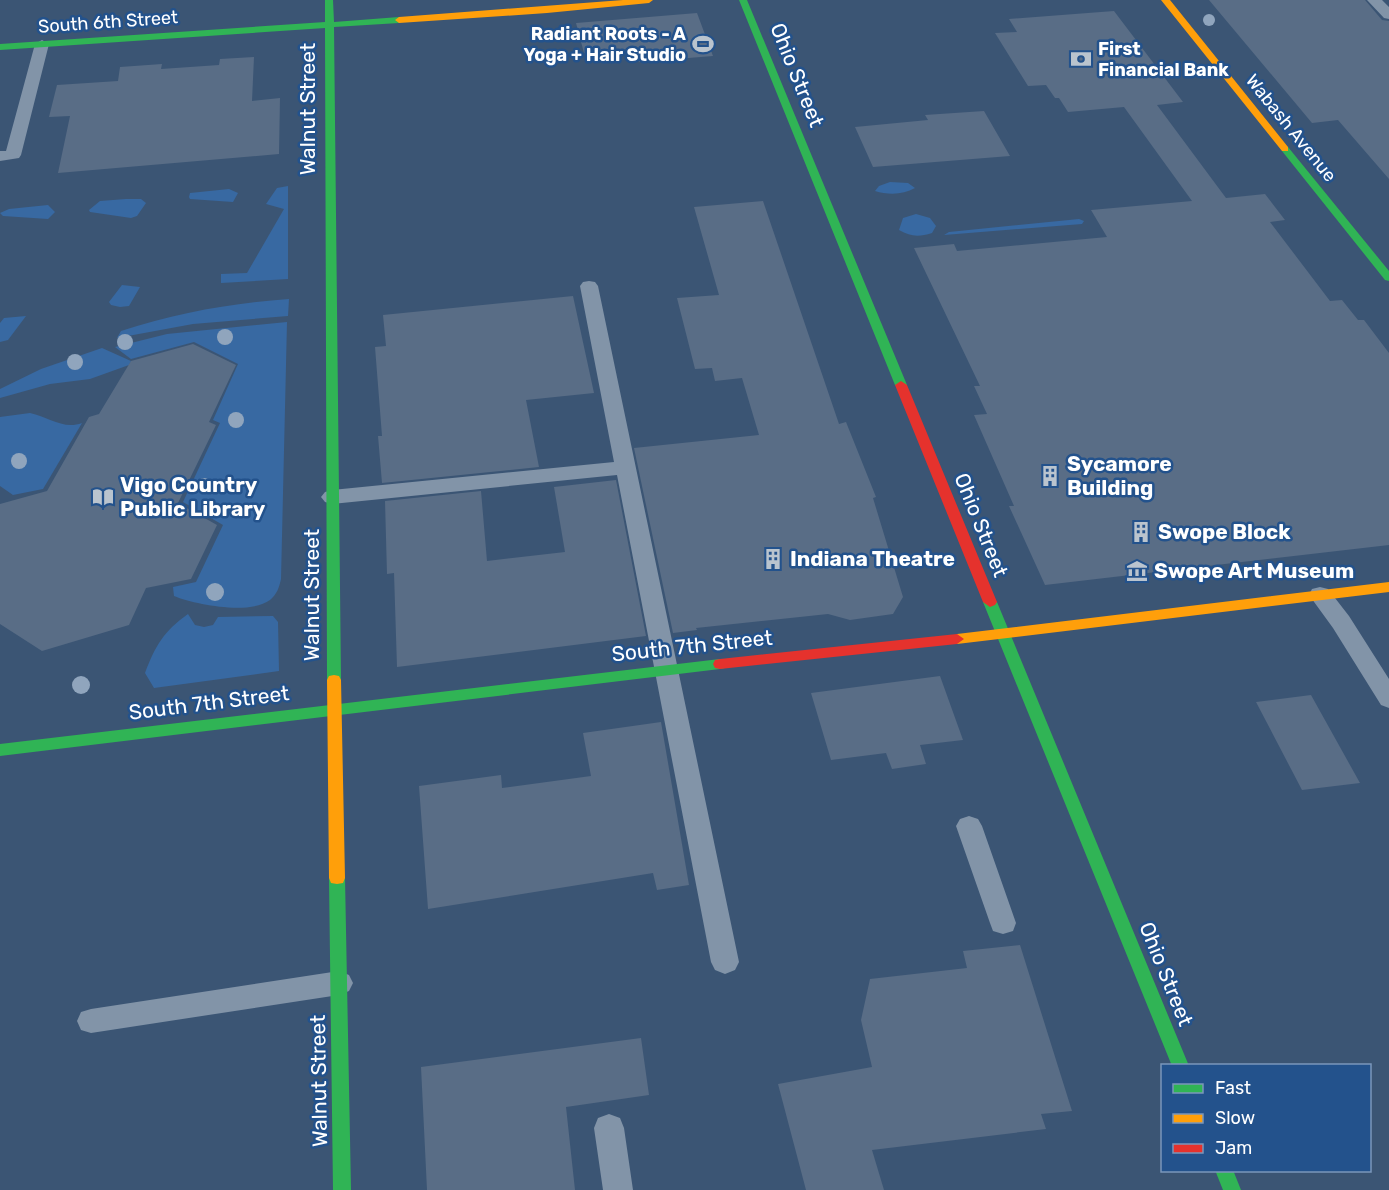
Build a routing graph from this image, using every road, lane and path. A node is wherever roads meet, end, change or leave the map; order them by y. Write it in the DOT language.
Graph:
graph roads {
  1 [pos="329,0"];
  2 [pos="649,0"];
  3 [pos="743,0"];
  4 [pos="1165,0"];
  5 [pos="1374,0"];
  6 [pos="546,5"];
  7 [pos="1389,15"];
  8 [pos="328,26"];
  9 [pos="42,44"];
  10 [pos="0,47"];
  11 [pos="0,156"];
  12 [pos="1389,278"];
  13 [pos="589,286"];
  14 [pos="624,468"];
  15 [pos="332,497"];
  16 [pos="1389,587"];
  17 [pos="1320,595"];
  18 [pos="1002,633"];
  19 [pos="668,669"];
  20 [pos="1389,699"];
  21 [pos="334,709"];
  22 [pos="0,750"];
  23 [pos="969,826"];
  24 [pos="1003,923"];
  25 [pos="725,962"];
  26 [pos="339,983"];
  27 [pos="91,1021"];
  28 [pos="1181,1064"];
  29 [pos="609,1128"];
  30 [pos="1225,1172"];
  31 [pos="342,1190"];
  32 [pos="618,1190"];
  33 [pos="1232,1190"];
  1 -- 8 [label="street, Walnut Street"];
  2 -- 6 [label="street, South 6th Street"];
  3 -- 18 [label="street, Ohio Street"];
  4 -- 12 [label="street, Wabash Avenue"];
  5 -- 7 [label="lane"];
  6 -- 8 [label="street, South 6th Street"];
  8 -- 9 [label="street, South 6th Street"];
  8 -- 15 [label="street, Walnut Street"];
  9 -- 10 [label="street, South 6th Street"];
  9 -- 11 [label="lane"];
  13 -- 14 [label="lane"];
  14 -- 15 [label="lane"];
  14 -- 19 [label="lane"];
  15 -- 21 [label="street, Walnut Street"];
  16 -- 17 [label="street, South 7th Street"];
  17 -- 18 [label="street, South 7th Street"];
  17 -- 20 [label="lane"];
  18 -- 19 [label="street, South 7th Street"];
  18 -- 28 [label="street, Ohio Street"];
  19 -- 21 [label="street, South 7th Street"];
  19 -- 25 [label="lane"];
  21 -- 22 [label="street, South 7th Street"];
  21 -- 26 [label="street, Walnut Street"];
  23 -- 24 [label="lane"];
  26 -- 27 [label="lane"];
  26 -- 31 [label="street, Walnut Street"];
  29 -- 32 [label="lane"];
  30 -- 33 [label="street"];
}
